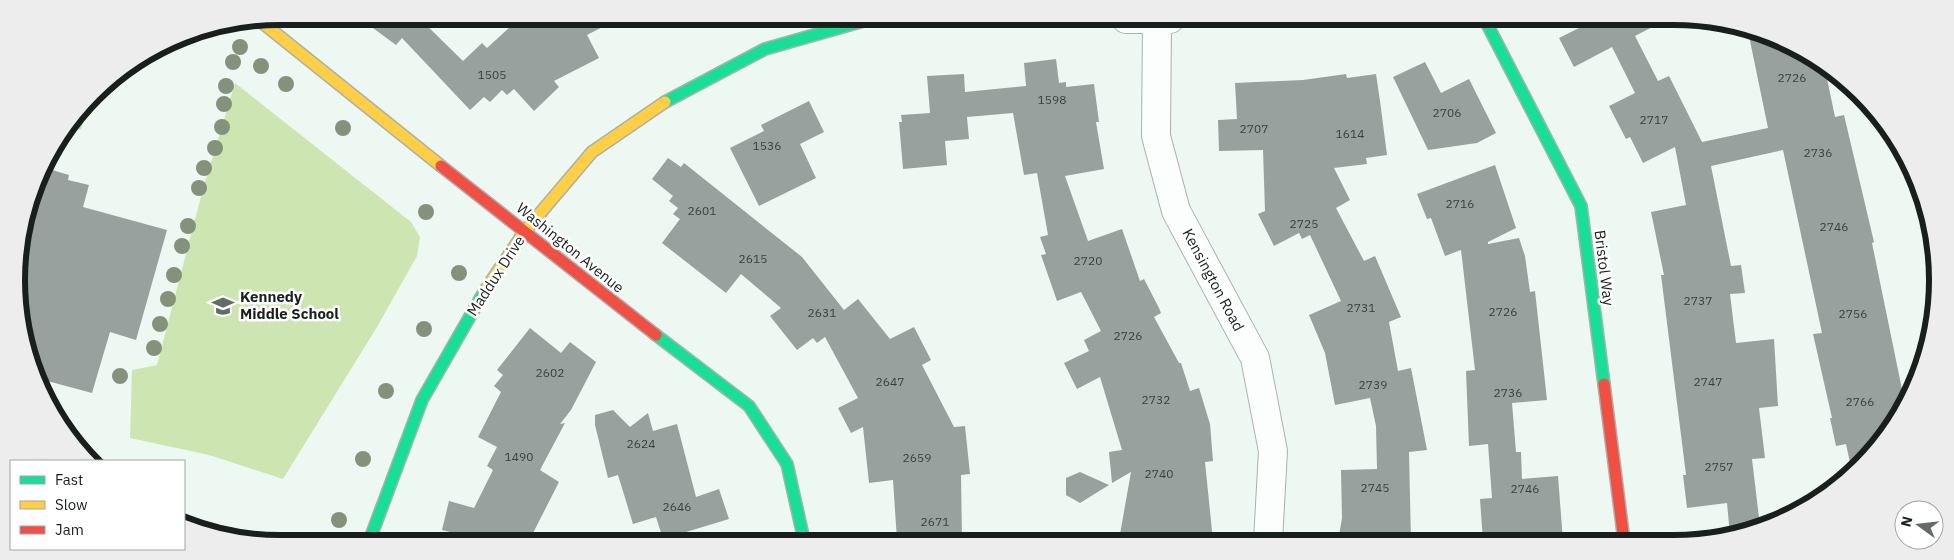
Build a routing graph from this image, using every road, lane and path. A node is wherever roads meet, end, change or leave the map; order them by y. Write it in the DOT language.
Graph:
graph roads {
  1 [pos="849,25"];
  2 [pos="1157,25"];
  3 [pos="1488,25"];
  4 [pos="266,26"];
  5 [pos="525,231"];
  6 [pos="371,535"];
  7 [pos="803,535"];
  8 [pos="1268,535"];
  9 [pos="1623,535"];
  1 -- 5 [label="street, Maddux Drive"];
  2 -- 8 [label="street, Kensington Road"];
  3 -- 9 [label="street, Bristol Way"];
  4 -- 5 [label="street, Washington Avenue"];
  5 -- 6 [label="street, Maddux Drive"];
  5 -- 7 [label="street, Washington Avenue"];
}
